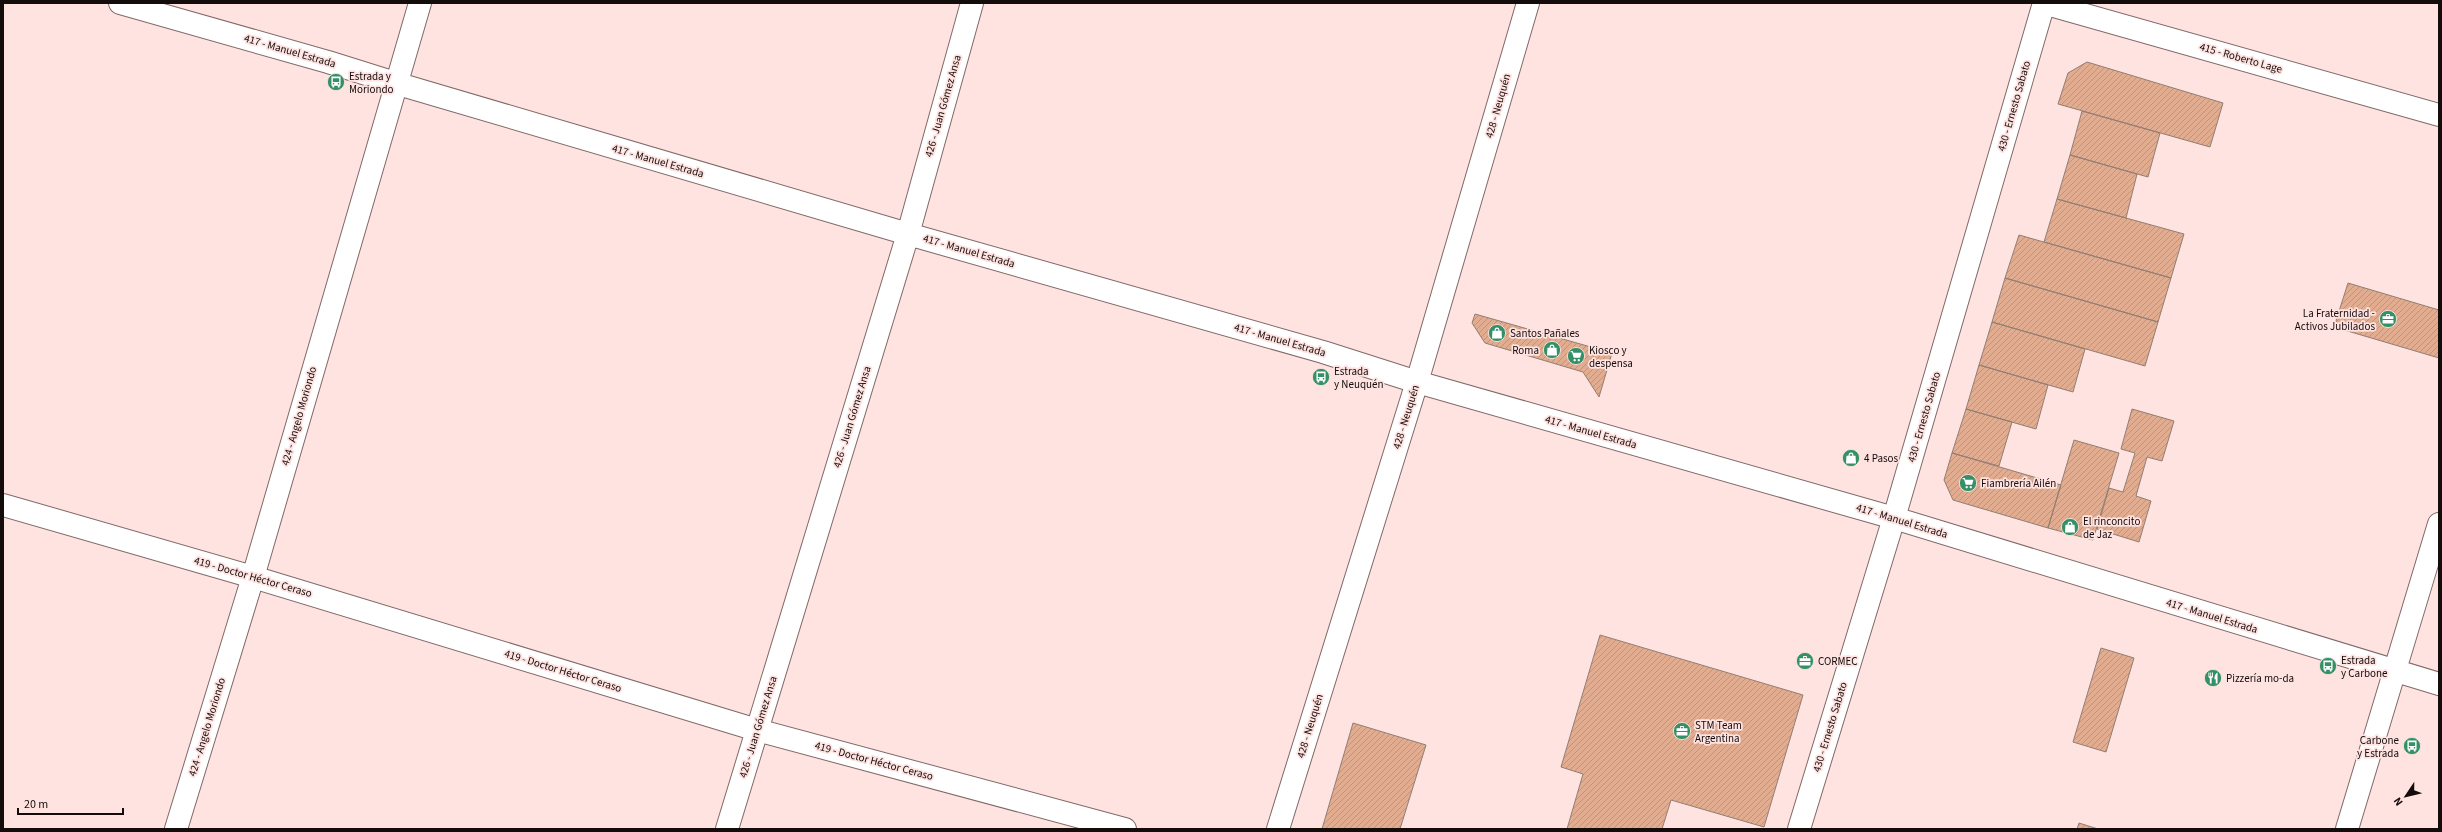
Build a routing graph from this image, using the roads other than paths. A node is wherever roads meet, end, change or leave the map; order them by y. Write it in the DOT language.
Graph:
graph roads {
  1 [pos="120,3"];
  2 [pos="420,3"];
  3 [pos="972,3"];
  4 [pos="1528,3"];
  5 [pos="2044,3"];
  6 [pos="395,84"];
  7 [pos="2439,116"];
  8 [pos="908,234"];
  9 [pos="1417,382"];
  10 [pos="3,505"];
  11 [pos="1894,518"];
  12 [pos="2439,524"];
  13 [pos="253,576"];
  14 [pos="2395,671"];
  15 [pos="2439,684"];
  16 [pos="757,730"];
  17 [pos="176,829"];
  18 [pos="727,829"];
  19 [pos="1125,829"];
  20 [pos="1278,829"];
  21 [pos="1799,829"];
  22 [pos="2347,829"];
  1 -- 6 [label="street, 417 - Manuel Estrada"];
  2 -- 6 [label="street, 424 - Angelo Moriondo"];
  3 -- 8 [label="street, 426 - Juan Gómez Ansa"];
  4 -- 9 [label="street, 428 - Neuquén"];
  5 -- 7 [label="street, 415 - Roberto Lage"];
  5 -- 11 [label="street, 430 - Ernesto Sabato"];
  6 -- 8 [label="street, 417 - Manuel Estrada"];
  6 -- 13 [label="street, 424 - Angelo Moriondo"];
  8 -- 9 [label="street, 417 - Manuel Estrada"];
  8 -- 16 [label="street, 426 - Juan Gómez Ansa"];
  9 -- 11 [label="street, 417 - Manuel Estrada"];
  9 -- 20 [label="street, 428 - Neuquén"];
  10 -- 13 [label="street, 419 - Doctor Héctor Ceraso"];
  11 -- 14 [label="street, 417 - Manuel Estrada"];
  11 -- 21 [label="street, 430 - Ernesto Sabato"];
  12 -- 14 [label="street"];
  13 -- 16 [label="street, 419 - Doctor Héctor Ceraso"];
  13 -- 17 [label="street, 424 - Angelo Moriondo"];
  14 -- 15 [label="street, 417 - Manuel Estrada"];
  14 -- 22 [label="street"];
  16 -- 18 [label="street, 426 - Juan Gómez Ansa"];
  16 -- 19 [label="street, 419 - Doctor Héctor Ceraso"];
}
